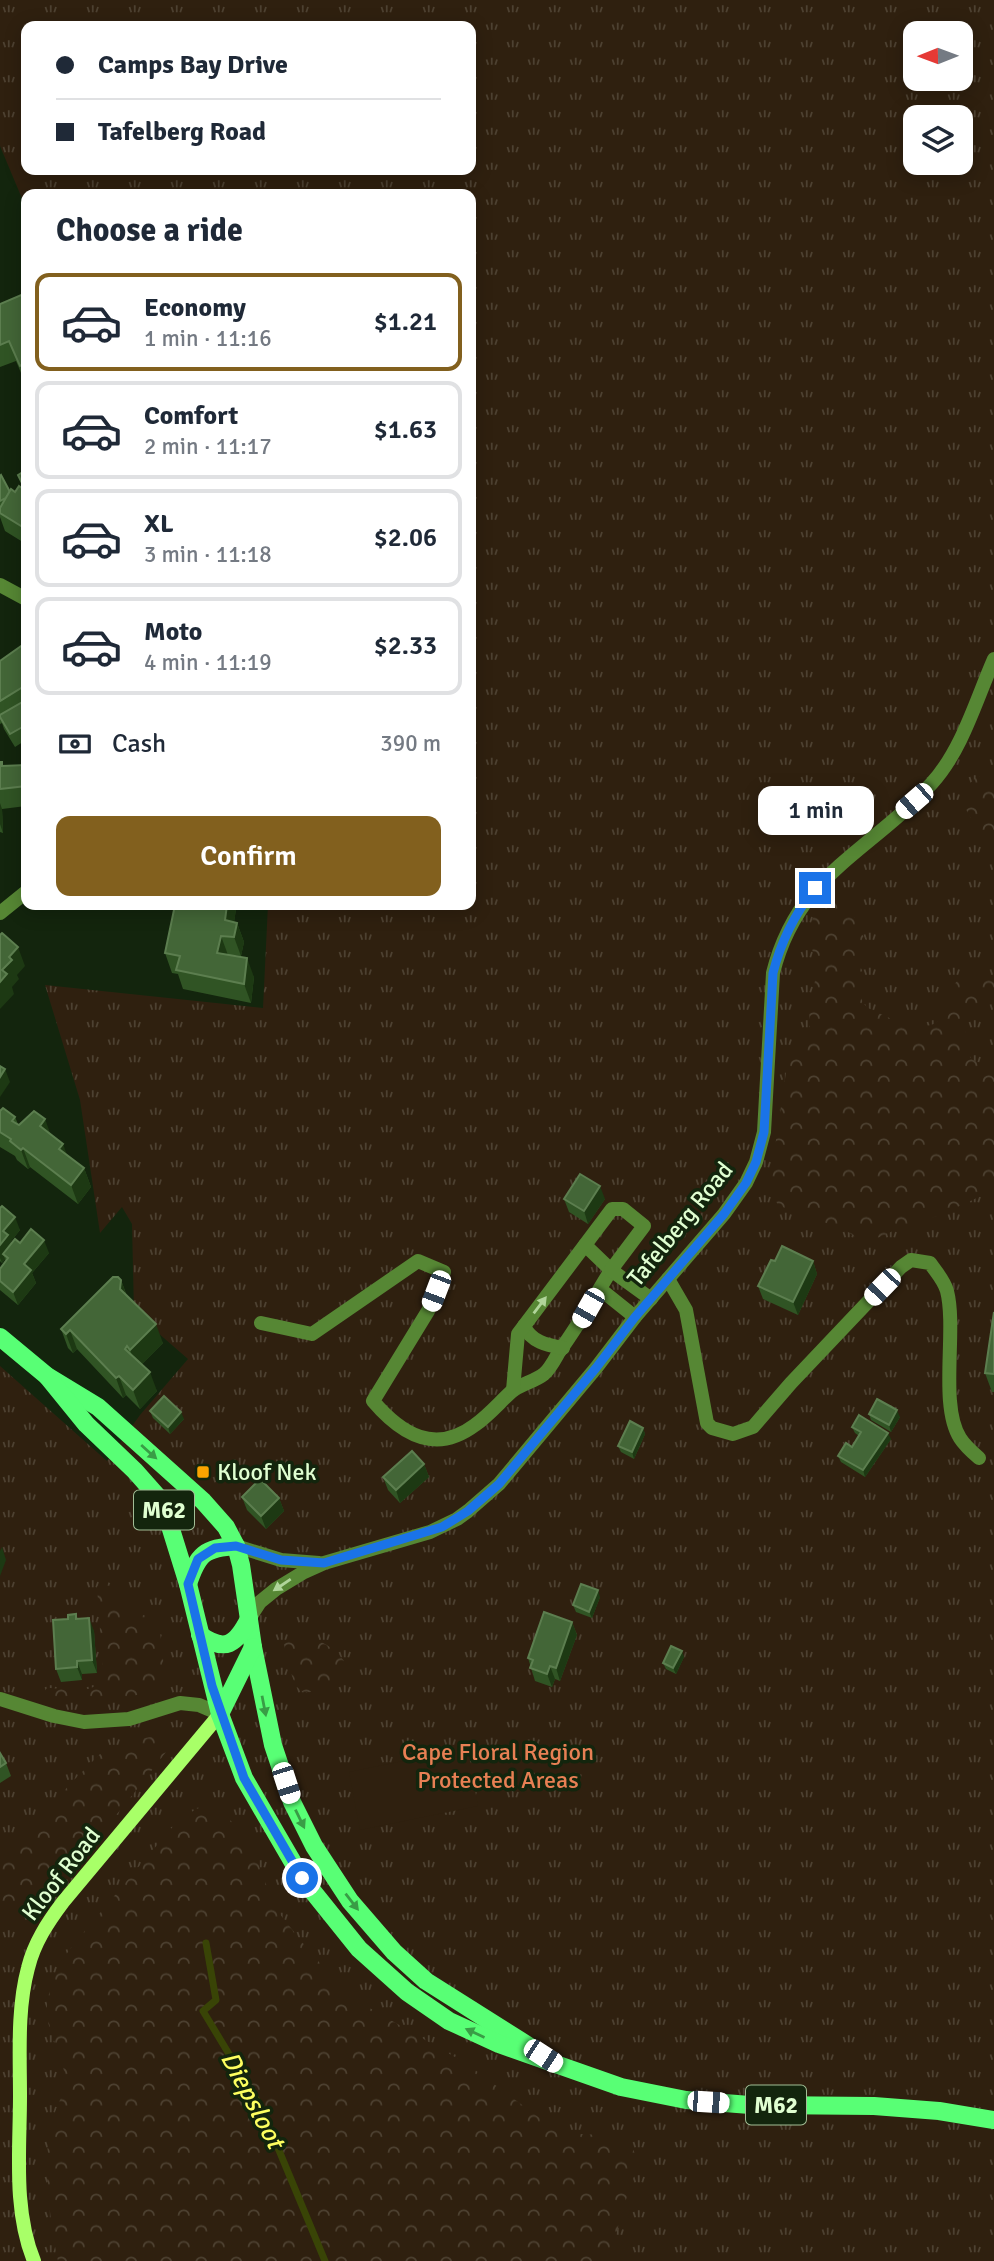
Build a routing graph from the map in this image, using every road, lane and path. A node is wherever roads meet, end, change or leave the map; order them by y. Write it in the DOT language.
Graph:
graph roads {
  1 [pos="0,585"];
  2 [pos="21,596"];
  3 [pos="994,659"];
  4 [pos="21,896"];
  5 [pos="0,913"];
  6 [pos="585,1245"];
  7 [pos="611,1270"];
  8 [pos="668,1279"];
  9 [pos="600,1289"];
  10 [pos="651,1299"];
  11 [pos="635,1317"];
  12 [pos="261,1323"];
  13 [pos="524,1326"];
  14 [pos="0,1337"];
  15 [pos="563,1348"];
  16 [pos="47,1376"];
  17 [pos="513,1391"];
  18 [pos="979,1458"];
  19 [pos="236,1546"];
  20 [pos="324,1563"];
  21 [pos="188,1584"];
  22 [pos="249,1619"];
  23 [pos="200,1635"];
  24 [pos="254,1647"];
  25 [pos="0,1699"];
  26 [pos="220,1714"];
  27 [pos="561,2067"];
  28 [pos="994,2120"];
  29 [pos="34,2261"];
  1 -- 2 [label="street"];
  3 -- 8 [label="street, Tafelberg Road"];
  4 -- 5 [label="street"];
  6 -- 7 [label="street"];
  6 -- 7 [label="street"];
  13 -- 6 [label="street, one-way"];
  7 -- 9 [label="street"];
  7 -- 10 [label="street"];
  8 -- 10 [label="street, Tafelberg Road"];
  8 -- 18 [label="street"];
  9 -- 11 [label="street"];
  9 -- 15 [label="street"];
  10 -- 11 [label="street, Tafelberg Road"];
  11 -- 20 [label="street, Tafelberg Road"];
  12 -- 17 [label="street"];
  13 -- 15 [label="street"];
  13 -- 17 [label="street"];
  14 -- 16 [label="main road, M62"];
  15 -- 17 [label="street"];
  16 -- 19 [label="main road, M62, one-way"];
  16 -- 21 [label="main road, M62"];
  19 -- 20 [label="street, Tafelberg Road"];
  19 -- 21 [label="main road"];
  19 -- 22 [label="main road, M62"];
  20 -- 22 [label="street, Tafelberg Road, one-way"];
  21 -- 23 [label="main road, M62"];
  22 -- 23 [label="main road"];
  22 -- 24 [label="main road, M62"];
  23 -- 26 [label="main road, M62"];
  24 -- 26 [label="main road"];
  24 -- 27 [label="main road, M62, one-way"];
  25 -- 26 [label="street"];
  27 -- 26 [label="main road, M62, one-way"];
  26 -- 29 [label="main road, Kloof Road"];
  27 -- 28 [label="main road, M62"];
}
